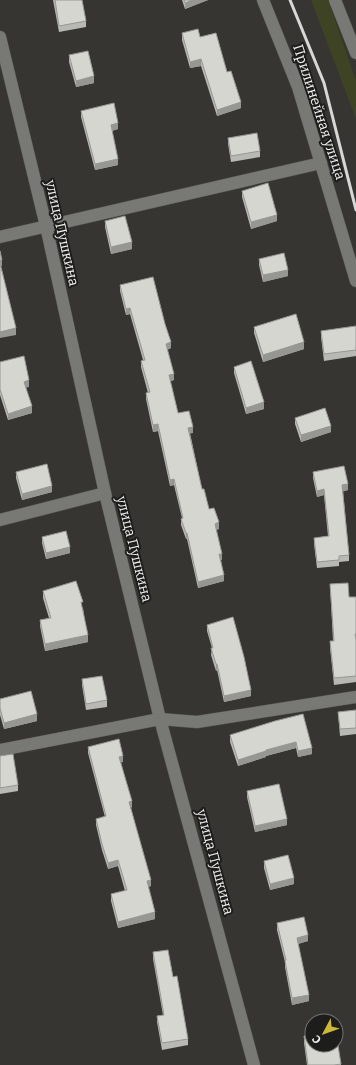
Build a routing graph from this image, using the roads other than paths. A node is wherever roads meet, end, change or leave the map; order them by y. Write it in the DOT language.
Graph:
graph roads {
  1 [pos="264,0"];
  2 [pos="335,0"];
  3 [pos="0,37"];
  4 [pos="356,54"];
  5 [pos="321,163"];
  6 [pos="46,226"];
  7 [pos="0,237"];
  8 [pos="356,281"];
  9 [pos="105,493"];
  10 [pos="0,520"];
  11 [pos="356,697"];
  12 [pos="160,719"];
  13 [pos="0,750"];
  14 [pos="254,1065"];
  1 -- 5 [label="street, Прилинейная улица"];
  2 -- 4 [label="street"];
  3 -- 6 [label="street, улица Пушкина"];
  5 -- 6 [label="street"];
  5 -- 8 [label="street, Прилинейная улица"];
  6 -- 7 [label="street"];
  6 -- 9 [label="street, улица Пушкина"];
  9 -- 10 [label="street"];
  9 -- 12 [label="street, улица Пушкина"];
  11 -- 12 [label="street"];
  12 -- 13 [label="street"];
  12 -- 14 [label="street, улица Пушкина"];
}
